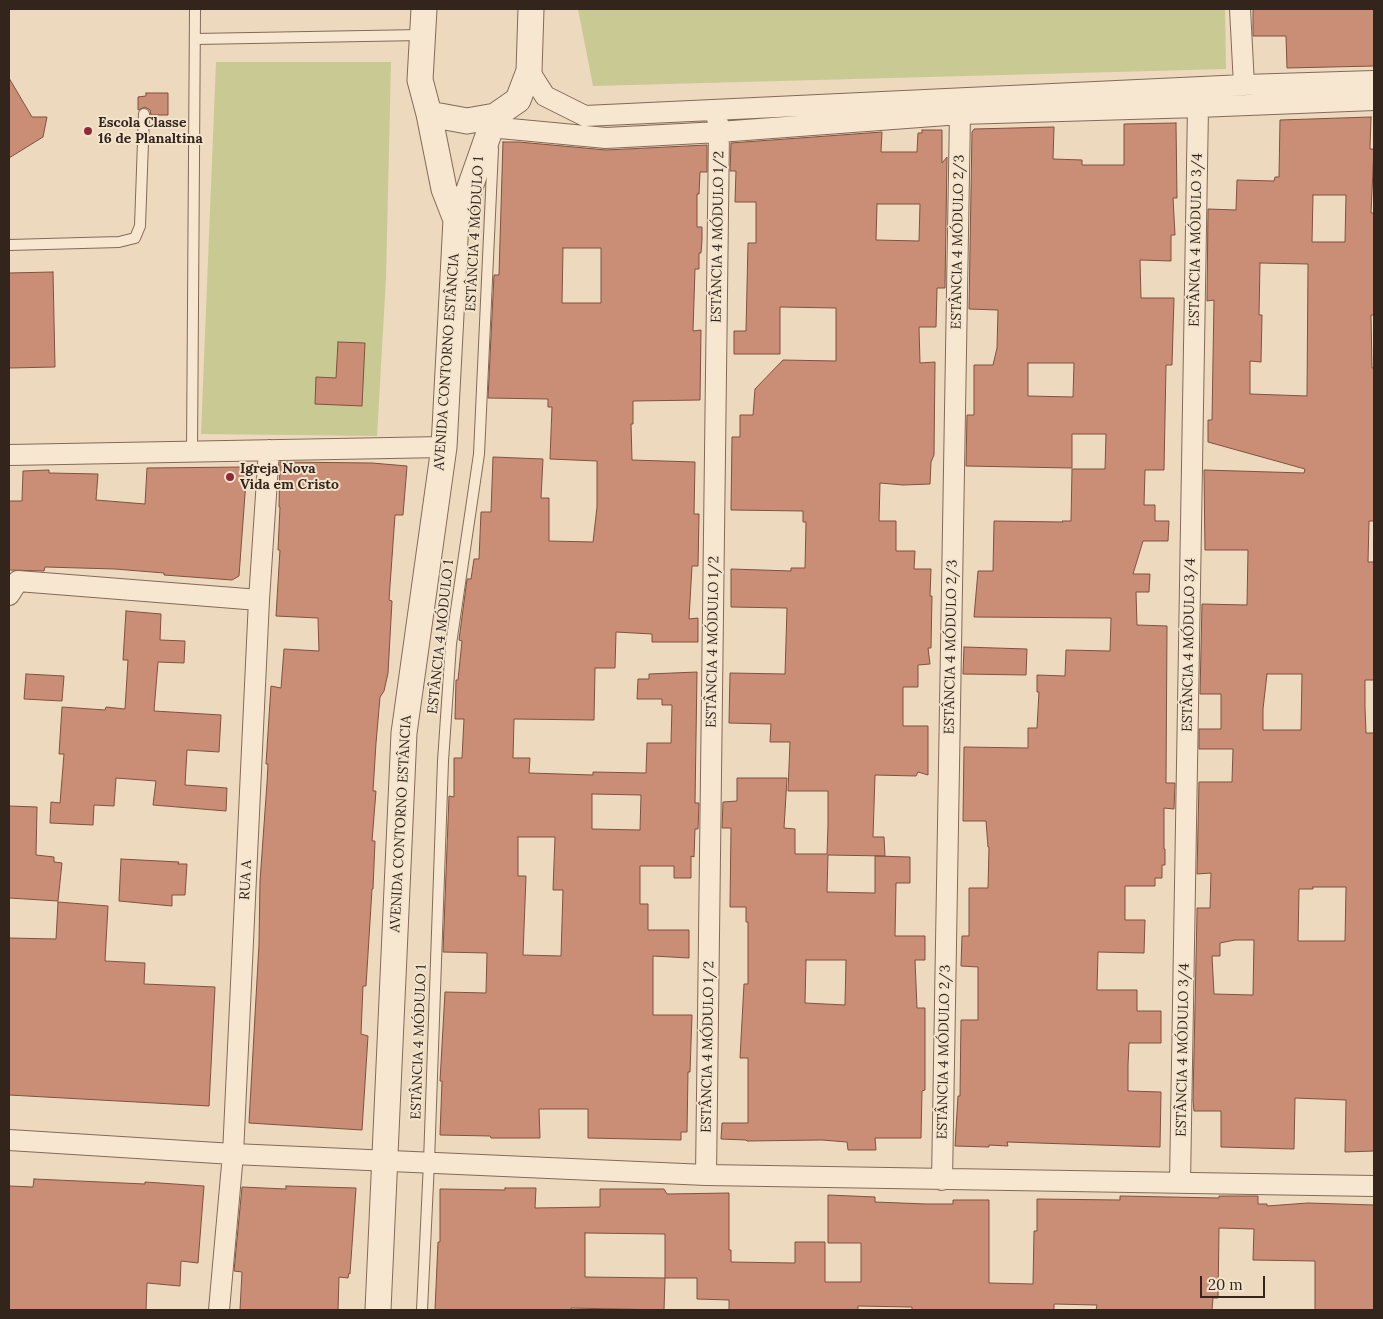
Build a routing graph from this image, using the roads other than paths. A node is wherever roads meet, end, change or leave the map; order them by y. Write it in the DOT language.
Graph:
graph roads {
  1 [pos="195,9"];
  2 [pos="424,9"];
  3 [pos="531,9"];
  4 [pos="1240,9"];
  5 [pos="422,35"];
  6 [pos="195,40"];
  7 [pos="529,71"];
  8 [pos="1374,80"];
  9 [pos="1244,84"];
  10 [pos="1374,100"];
  11 [pos="1198,107"];
  12 [pos="716,110"];
  13 [pos="144,114"];
  14 [pos="429,114"];
  15 [pos="960,114"];
  16 [pos="495,116"];
  17 [pos="719,132"];
  18 [pos="456,220"];
  19 [pos="9,245"];
  20 [pos="444,447"];
  21 [pos="269,450"];
  22 [pos="192,452"];
  23 [pos="9,455"];
  24 [pos="13,588"];
  25 [pos="259,600"];
  26 [pos="9,1140"];
  27 [pos="233,1154"];
  28 [pos="386,1161"];
  29 [pos="429,1162"];
  30 [pos="706,1175"];
  31 [pos="942,1180"];
  32 [pos="1180,1183"];
  33 [pos="1374,1186"];
  34 [pos="220,1310"];
  35 [pos="378,1310"];
  36 [pos="422,1310"];
  1 -- 6 [label="lane"];
  2 -- 5 [label="street, AVENIDA CONTORNO ESTÂNCIA"];
  3 -- 7 [label="street"];
  4 -- 9 [label="street"];
  5 -- 6 [label="lane"];
  5 -- 14 [label="street, AVENIDA CONTORNO ESTÂNCIA"];
  6 -- 22 [label="lane"];
  7 -- 12 [label="street"];
  7 -- 16 [label="street"];
  8 -- 9 [label="street"];
  9 -- 11 [label="street"];
  9 -- 12 [label="street"];
  10 -- 11 [label="street"];
  11 -- 15 [label="street"];
  11 -- 32 [label="street, ESTÂNCIA 4 MÓDULO 3/4"];
  12 -- 17 [label="street, ESTÂNCIA 4 MÓDULO 1/2"];
  13 -- 19 [label="lane"];
  14 -- 16 [label="street"];
  14 -- 18 [label="street, AVENIDA CONTORNO ESTÂNCIA"];
  15 -- 17 [label="street"];
  15 -- 31 [label="street, ESTÂNCIA 4 MÓDULO 2/3"];
  16 -- 17 [label="street"];
  16 -- 18 [label="street, AVENIDA CONTORNO ESTÂNCIA"];
  16 -- 29 [label="lane, ESTÂNCIA 4 MÓDULO 1"];
  17 -- 30 [label="street, ESTÂNCIA 4 MÓDULO 1/2"];
  18 -- 20 [label="street, AVENIDA CONTORNO ESTÂNCIA"];
  20 -- 21 [label="street"];
  20 -- 28 [label="street, AVENIDA CONTORNO ESTÂNCIA"];
  21 -- 22 [label="street"];
  21 -- 25 [label="street, RUA A"];
  22 -- 23 [label="street"];
  24 -- 25 [label="street"];
  25 -- 27 [label="street, RUA A"];
  26 -- 27 [label="street"];
  27 -- 28 [label="street"];
  27 -- 34 [label="street, RUA A"];
  28 -- 29 [label="street"];
  28 -- 35 [label="street, AVENIDA CONTORNO ESTÂNCIA"];
  29 -- 30 [label="street"];
  29 -- 36 [label="lane, ESTÂNCIA 4 MÓDULO 1"];
  30 -- 31 [label="street"];
  31 -- 32 [label="street"];
  32 -- 33 [label="street"];
}
